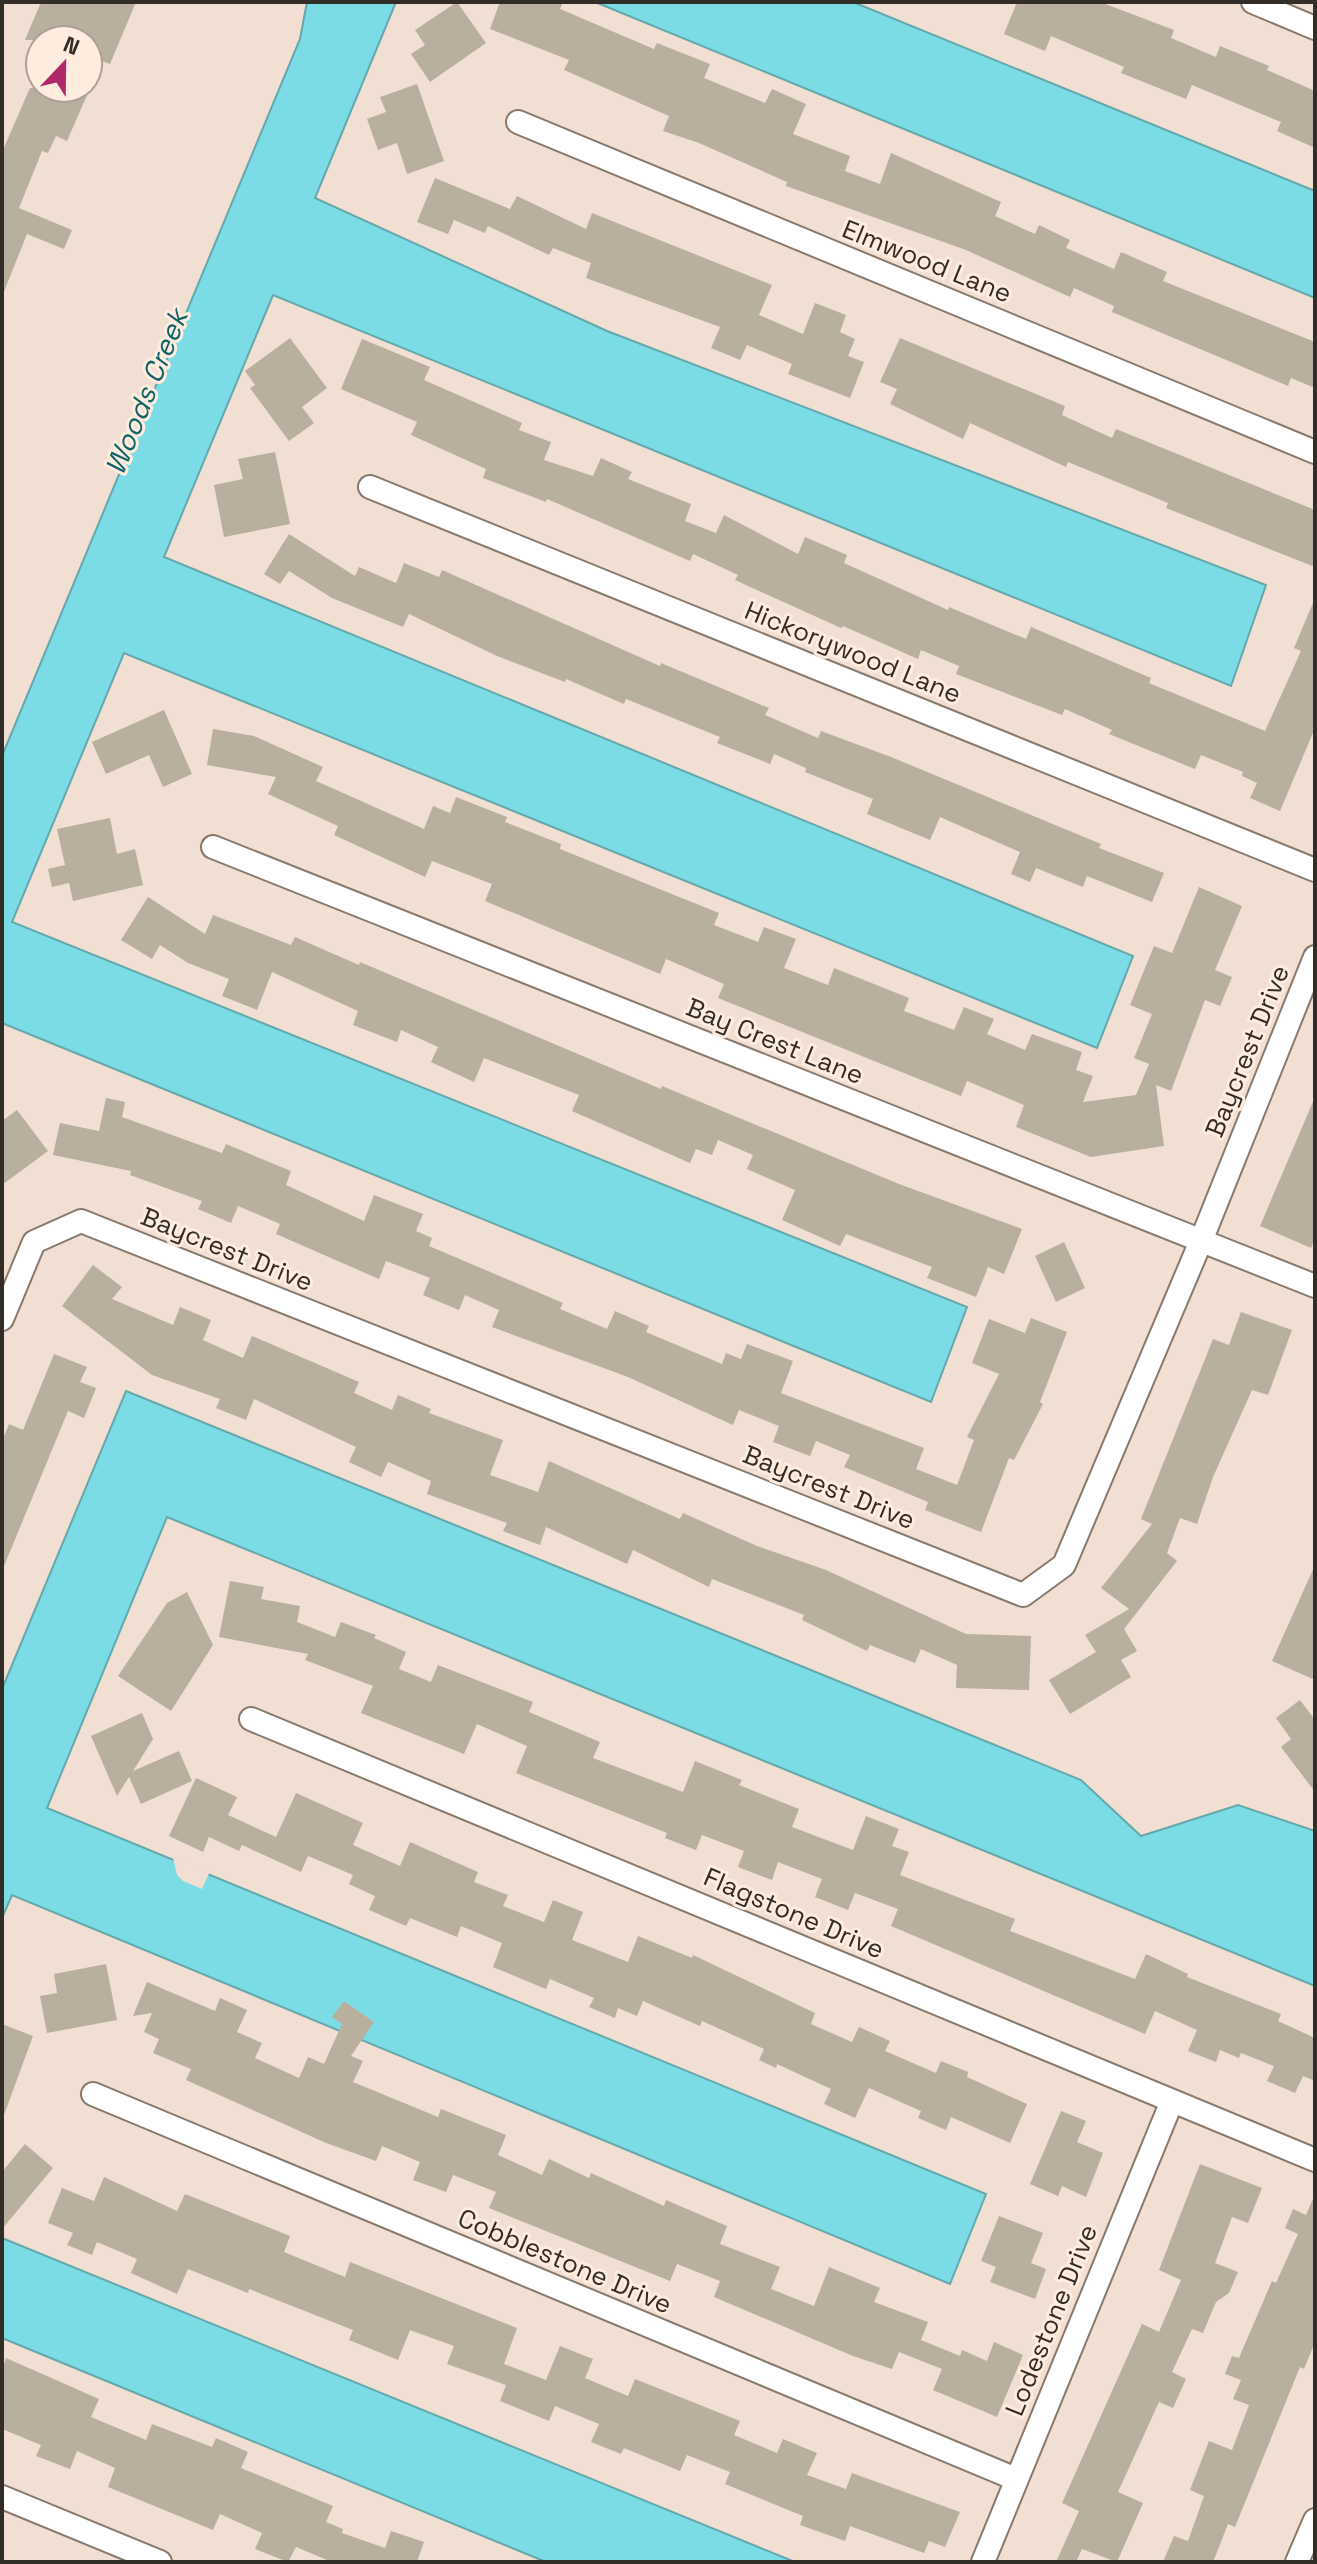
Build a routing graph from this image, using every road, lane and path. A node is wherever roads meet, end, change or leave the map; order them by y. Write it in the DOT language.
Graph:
graph roads {
  1 [pos="1253,2"];
  2 [pos="1315,28"];
  3 [pos="518,122"];
  4 [pos="1315,452"];
  5 [pos="370,487"];
  6 [pos="213,847"];
  7 [pos="1315,870"];
  8 [pos="1315,957"];
  9 [pos="1201,1241"];
  10 [pos="1315,1286"];
  11 [pos="2,1319"];
  12 [pos="251,1719"];
  13 [pos="93,2094"];
  14 [pos="1172,2101"];
  15 [pos="1315,2160"];
  16 [pos="1016,2479"];
  17 [pos="2,2497"];
  18 [pos="1315,2520"];
  19 [pos="160,2562"];
  20 [pos="983,2562"];
  21 [pos="1297,2562"];
  1 -- 2 [label="street"];
  3 -- 4 [label="street, Elmwood Lane"];
  5 -- 7 [label="street, Hickorywood Lane"];
  6 -- 9 [label="street, Bay Crest Lane"];
  8 -- 9 [label="street, Baycrest Drive"];
  9 -- 10 [label="street, Bay Crest Lane"];
  9 -- 11 [label="street, Baycrest Drive"];
  12 -- 14 [label="street, Flagstone Drive"];
  13 -- 16 [label="street, Cobblestone Drive"];
  14 -- 15 [label="street, Flagstone Drive"];
  14 -- 16 [label="street, Lodestone Drive"];
  16 -- 20 [label="street, Lodestone Drive"];
  17 -- 19 [label="street"];
  18 -- 21 [label="street"];
}
